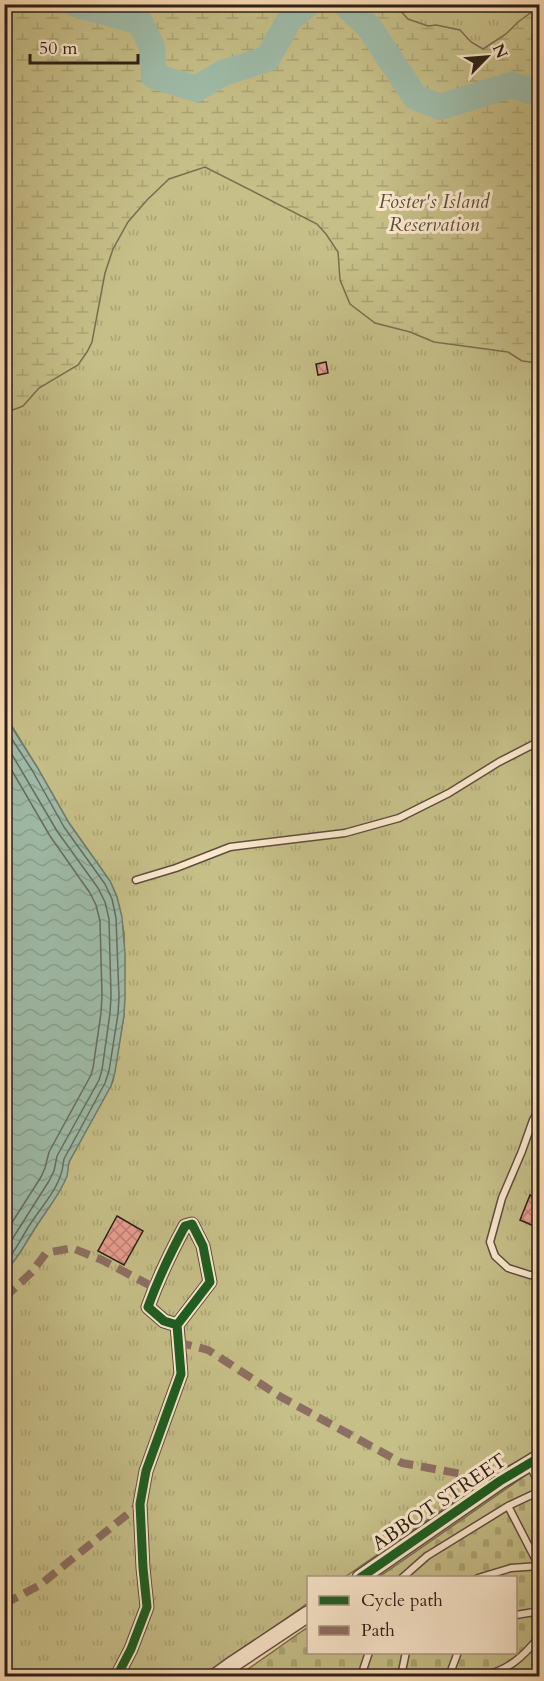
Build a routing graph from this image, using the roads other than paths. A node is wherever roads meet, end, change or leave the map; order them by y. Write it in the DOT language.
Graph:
graph roads {
  1 [pos="540,743"];
  2 [pos="136,880"];
  3 [pos="540,1108"];
  4 [pos="540,1275"];
  5 [pos="177,1325"];
  6 [pos="534,1460"];
  7 [pos="540,1485"];
  8 [pos="540,1491"];
  9 [pos="508,1506"];
  10 [pos="539,1567"];
  11 [pos="363,1576"];
  12 [pos="404,1576"];
  13 [pos="485,1576"];
  14 [pos="540,1611"];
  15 [pos="307,1615"];
  16 [pos="517,1615"];
  17 [pos="540,1636"];
  18 [pos="369,1654"];
  19 [pos="406,1654"];
  20 [pos="458,1654"];
  21 [pos="117,1677"];
  22 [pos="216,1677"];
  23 [pos="361,1677"];
  24 [pos="401,1677"];
  25 [pos="449,1677"];
  26 [pos="481,1677"];
  1 -- 2 [label="lane"];
  3 -- 4 [label="lane"];
  5 -- 5 [label="street"];
  5 -- 21 [label="street"];
  6 -- 7 [label="lane"];
  6 -- 11 [label="street, ABBOT STREET"];
  8 -- 9 [label="lane"];
  9 -- 10 [label="lane"];
  9 -- 12 [label="lane"];
  10 -- 13 [label="lane"];
  14 -- 16 [label="lane"];
  15 -- 22 [label="street"];
  17 -- 26 [label="lane"];
  18 -- 23 [label="lane"];
  19 -- 24 [label="lane"];
  20 -- 25 [label="lane"];
}
